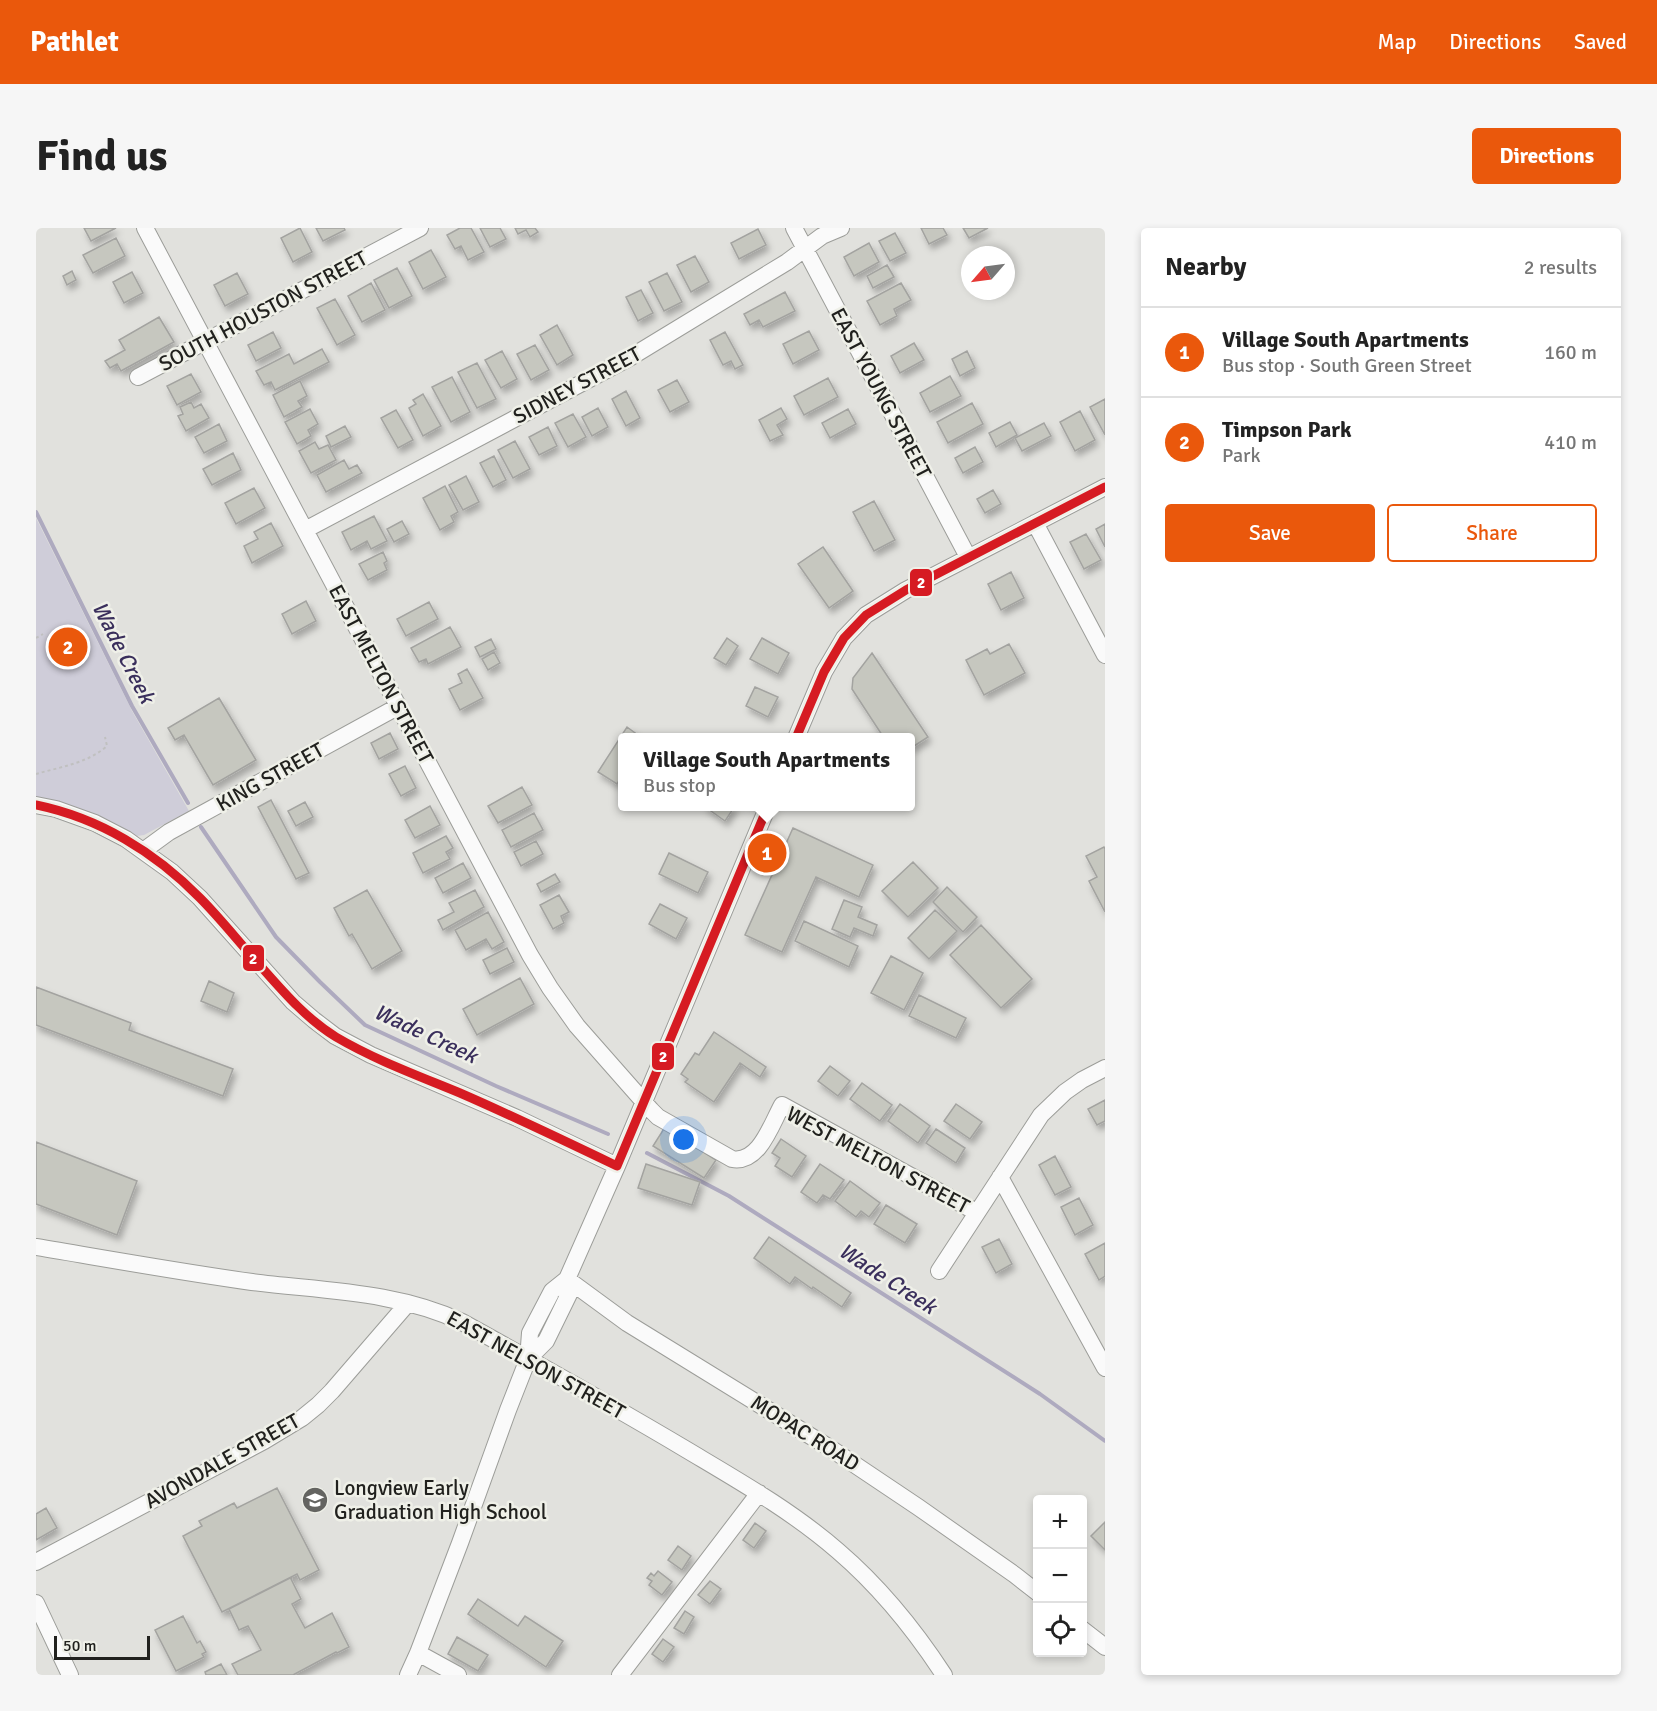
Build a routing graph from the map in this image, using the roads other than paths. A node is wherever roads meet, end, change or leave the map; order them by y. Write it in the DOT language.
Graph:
graph roads {
  1 [pos="145,228"];
  2 [pos="420,228"];
  3 [pos="794,228"];
  4 [pos="841,228"];
  5 [pos="805,249"];
  6 [pos="205,342"];
  7 [pos="138,377"];
  8 [pos="1105,487"];
  9 [pos="1035,523"];
  10 [pos="305,530"];
  11 [pos="968,557"];
  12 [pos="1105,655"];
  13 [pos="399,706"];
  14 [pos="798,733"];
  15 [pos="36,805"];
  16 [pos="766,811"];
  17 [pos="143,850"];
  18 [pos="1105,1068"];
  19 [pos="643,1103"];
  20 [pos="617,1166"];
  21 [pos="1000,1177"];
  22 [pos="976,1212"];
  23 [pos="36,1247"];
  24 [pos="939,1271"];
  25 [pos="567,1279"];
  26 [pos="408,1303"];
  27 [pos="528,1359"];
  28 [pos="1105,1368"];
  29 [pos="759,1493"];
  30 [pos="36,1562"];
  31 [pos="1033,1589"];
  32 [pos="36,1603"];
  33 [pos="1087,1632"];
  34 [pos="1105,1647"];
  35 [pos="418,1653"];
  36 [pos="70,1675"];
  37 [pos="408,1675"];
  38 [pos="458,1675"];
  39 [pos="620,1675"];
  40 [pos="944,1675"];
  1 -- 6 [label="street, EAST MELTON STREET"];
  2 -- 6 [label="street, SOUTH HOUSTON STREET"];
  3 -- 5 [label="street, EAST YOUNG STREET"];
  4 -- 5 [label="street, SIDNEY STREET"];
  5 -- 10 [label="street, SIDNEY STREET"];
  5 -- 11 [label="street, EAST YOUNG STREET"];
  6 -- 7 [label="street, SOUTH HOUSTON STREET"];
  6 -- 10 [label="street, EAST MELTON STREET"];
  8 -- 9 [label="street"];
  9 -- 11 [label="street"];
  9 -- 12 [label="street"];
  10 -- 13 [label="street, EAST MELTON STREET"];
  11 -- 14 [label="street"];
  13 -- 17 [label="street, KING STREET"];
  13 -- 19 [label="street, EAST MELTON STREET"];
  15 -- 17 [label="street"];
  16 -- 19 [label="street"];
  17 -- 20 [label="street"];
  18 -- 21 [label="street"];
  19 -- 20 [label="street"];
  19 -- 22 [label="street, WEST MELTON STREET"];
  20 -- 25 [label="street"];
  21 -- 22 [label="street"];
  21 -- 28 [label="street"];
  22 -- 24 [label="street"];
  23 -- 26 [label="street, EAST NELSON STREET"];
  25 -- 27 [label="street"];
  25 -- 31 [label="street, MOPAC ROAD"];
  26 -- 27 [label="street, EAST NELSON STREET"];
  26 -- 30 [label="street, AVONDALE STREET"];
  27 -- 29 [label="street, EAST NELSON STREET"];
  27 -- 35 [label="street"];
  29 -- 39 [label="street"];
  29 -- 40 [label="street, EAST NELSON STREET"];
  32 -- 36 [label="street"];
  33 -- 34 [label="street"];
  35 -- 37 [label="street"];
  35 -- 38 [label="street"];
}
